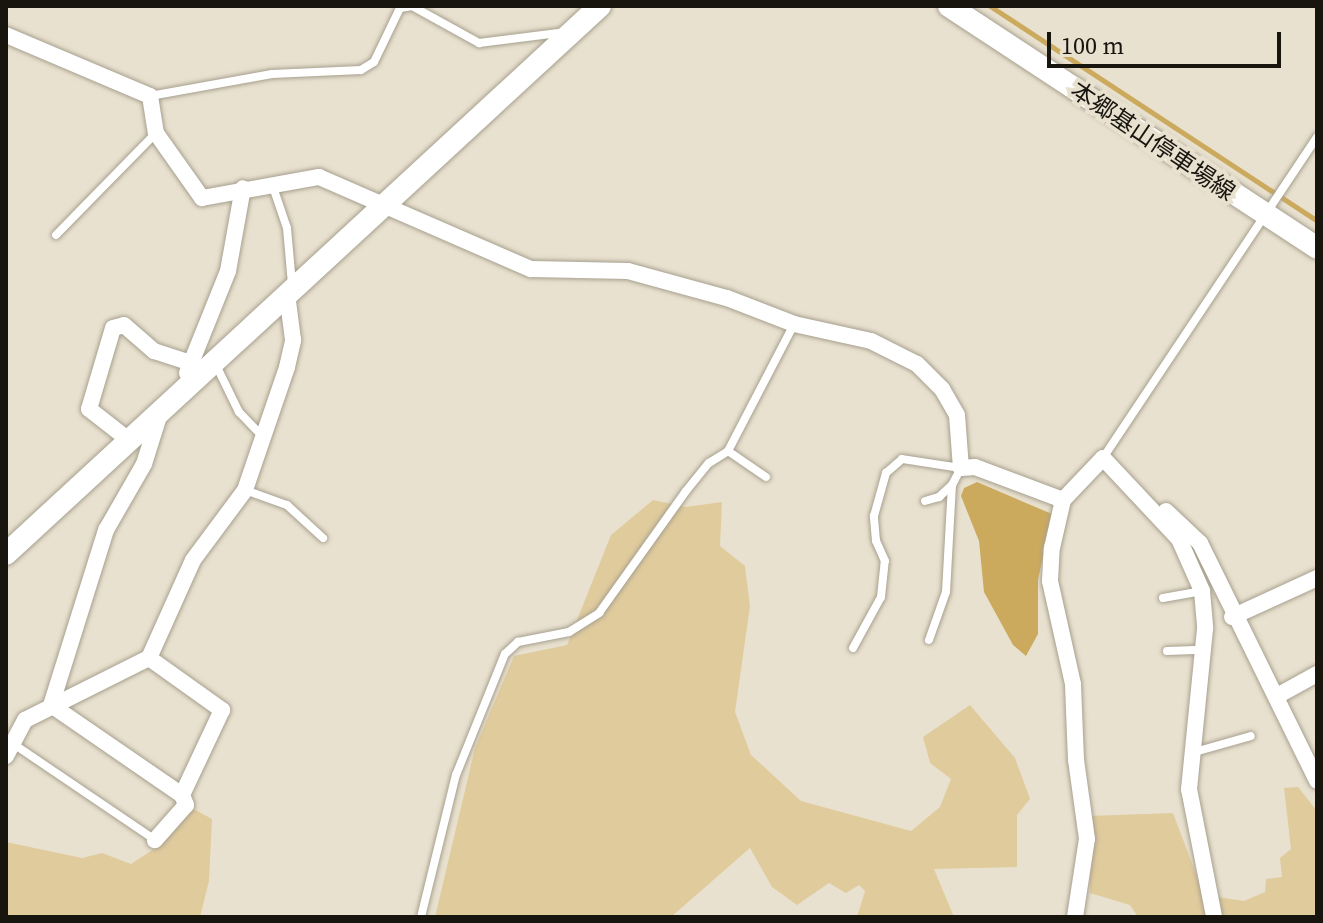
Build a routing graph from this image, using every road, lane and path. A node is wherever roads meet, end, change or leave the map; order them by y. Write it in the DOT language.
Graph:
graph roads {
  1 [pos="600,6"];
  2 [pos="949,6"];
  3 [pos="571,32"];
  4 [pos="6,35"];
  5 [pos="150,96"];
  6 [pos="156,133"];
  7 [pos="1317,137"];
  8 [pos="272,184"];
  9 [pos="243,188"];
  10 [pos="381,206"];
  11 [pos="1265,216"];
  12 [pos="56,235"];
  13 [pos="1317,248"];
  14 [pos="290,292"];
  15 [pos="794,324"];
  16 [pos="215,362"];
  17 [pos="190,363"];
  18 [pos="189,386"];
  19 [pos="160,413"];
  20 [pos="264,438"];
  21 [pos="130,441"];
  22 [pos="728,451"];
  23 [pos="1103,458"];
  24 [pos="961,468"];
  25 [pos="766,477"];
  26 [pos="1128,479"];
  27 [pos="952,485"];
  28 [pos="245,490"];
  29 [pos="1063,500"];
  30 [pos="925,501"];
  31 [pos="323,538"];
  32 [pos="6,554"];
  33 [pos="1317,578"];
  34 [pos="1202,591"];
  35 [pos="1163,598"];
  36 [pos="1232,617"];
  37 [pos="929,640"];
  38 [pos="853,648"];
  39 [pos="1203,650"];
  40 [pos="1167,651"];
  41 [pos="149,658"];
  42 [pos="1317,674"];
  43 [pos="1277,696"];
  44 [pos="51,705"];
  45 [pos="1251,736"];
  46 [pos="9,750"];
  47 [pos="1191,753"];
  48 [pos="1317,781"];
  49 [pos="182,795"];
  50 [pos="155,840"];
  51 [pos="421,917"];
  52 [pos="1075,917"];
  53 [pos="1214,917"];
  1 -- 3 [label="street"];
  2 -- 11 [label="street, 本郷基山停車場線"];
  3 -- 5 [label="lane"];
  3 -- 10 [label="street"];
  4 -- 5 [label="street"];
  5 -- 6 [label="street"];
  6 -- 9 [label="street"];
  6 -- 12 [label="lane"];
  7 -- 11 [label="lane"];
  8 -- 9 [label="street"];
  8 -- 10 [label="street"];
  8 -- 14 [label="lane"];
  9 -- 17 [label="street"];
  10 -- 14 [label="street"];
  10 -- 15 [label="street"];
  11 -- 13 [label="street, 本郷基山停車場線"];
  11 -- 23 [label="lane"];
  14 -- 16 [label="street"];
  14 -- 20 [label="street"];
  15 -- 22 [label="lane"];
  15 -- 24 [label="street"];
  16 -- 18 [label="street"];
  16 -- 20 [label="lane"];
  17 -- 18 [label="street"];
  17 -- 21 [label="street"];
  18 -- 19 [label="street"];
  19 -- 21 [label="street"];
  19 -- 44 [label="street"];
  20 -- 28 [label="street"];
  21 -- 32 [label="street"];
  22 -- 25 [label="lane"];
  22 -- 51 [label="lane"];
  23 -- 26 [label="street"];
  23 -- 29 [label="street"];
  24 -- 27 [label="lane"];
  24 -- 29 [label="street"];
  24 -- 38 [label="lane"];
  26 -- 34 [label="street"];
  26 -- 36 [label="street"];
  27 -- 30 [label="lane"];
  27 -- 37 [label="lane"];
  28 -- 31 [label="lane"];
  28 -- 41 [label="street"];
  29 -- 52 [label="street"];
  33 -- 36 [label="street"];
  34 -- 35 [label="lane"];
  34 -- 39 [label="street"];
  36 -- 43 [label="street"];
  39 -- 40 [label="lane"];
  39 -- 47 [label="street"];
  41 -- 44 [label="street"];
  41 -- 49 [label="street"];
  42 -- 43 [label="street"];
  43 -- 48 [label="street"];
  44 -- 46 [label="street"];
  44 -- 49 [label="street"];
  45 -- 47 [label="lane"];
  46 -- 50 [label="lane"];
  47 -- 53 [label="street"];
  49 -- 50 [label="street"];
}
